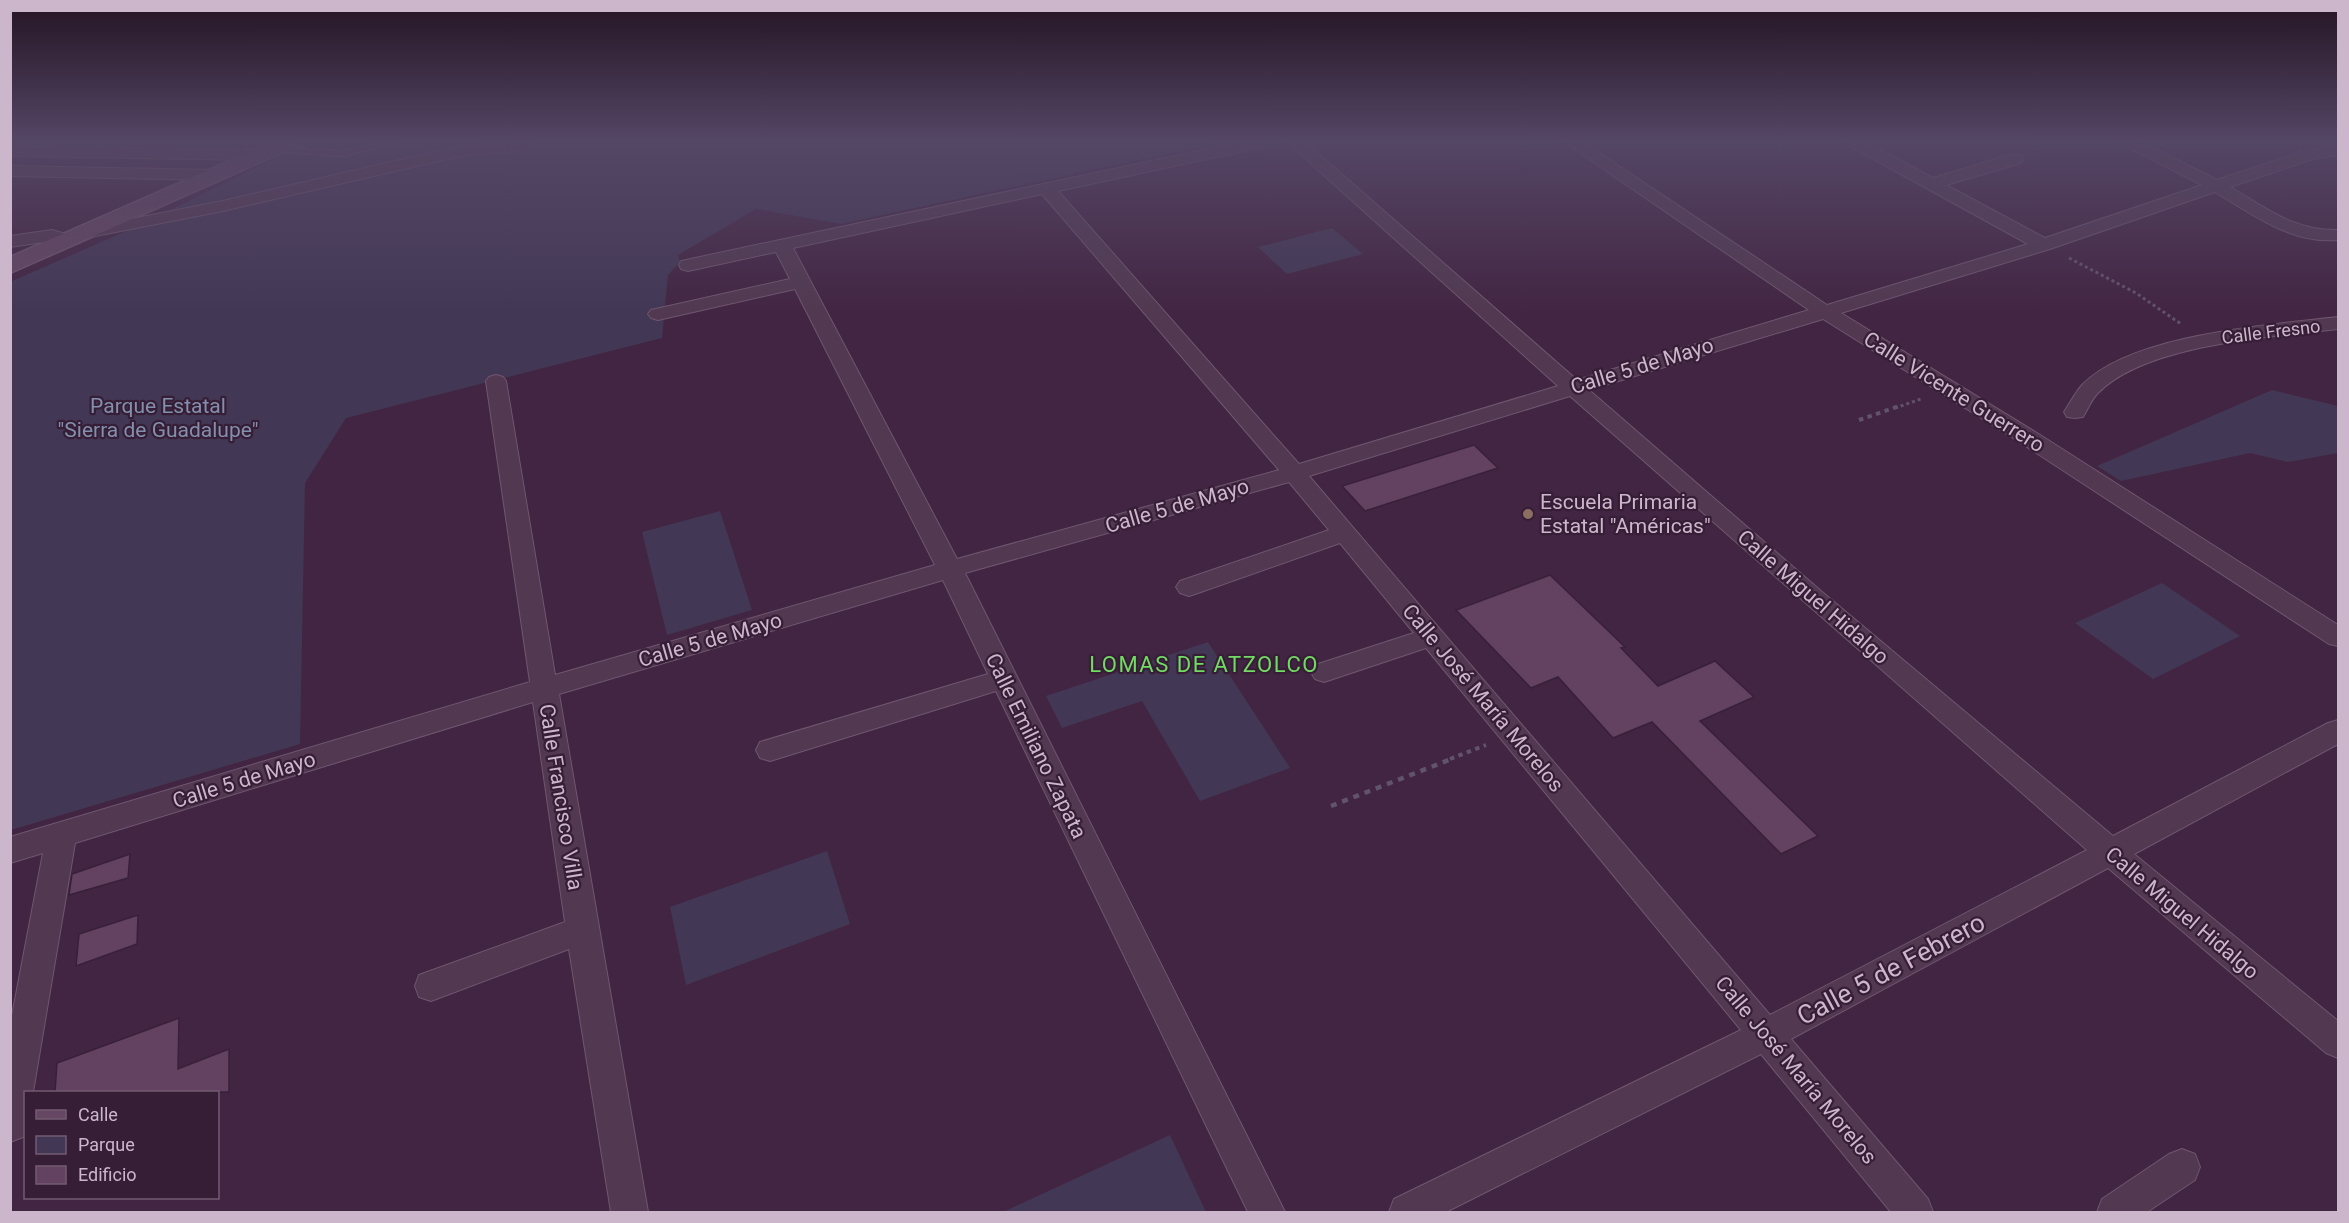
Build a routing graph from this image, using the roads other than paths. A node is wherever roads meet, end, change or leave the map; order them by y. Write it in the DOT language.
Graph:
graph roads {
  1 [pos="160,199"];
  2 [pos="252,199"];
  3 [pos="990,199"];
  4 [pos="1056,199"];
  5 [pos="1359,199"];
  6 [pos="1657,199"];
  7 [pos="1959,199"];
  8 [pos="2178,199"];
  9 [pos="2238,199"];
  10 [pos="2338,235"];
  11 [pos="73,237"];
  12 [pos="10,242"];
  13 [pos="782,245"];
  14 [pos="2044,245"];
  15 [pos="688,265"];
  16 [pos="10,266"];
  17 [pos="800,282"];
  18 [pos="1824,311"];
  19 [pos="658,314"];
  20 [pos="2338,323"];
  21 [pos="496,381"];
  22 [pos="1571,388"];
  23 [pos="2076,412"];
  24 [pos="1294,473"];
  25 [pos="1345,533"];
  26 [pos="950,569"];
  27 [pos="1189,587"];
  28 [pos="1432,637"];
  29 [pos="2338,637"];
  30 [pos="1324,672"];
  31 [pos="1003,679"];
  32 [pos="545,688"];
  33 [pos="2338,731"];
  34 [pos="770,750"];
  35 [pos="61,835"];
  36 [pos="10,850"];
  37 [pos="2110,854"];
  38 [pos="582,930"];
  39 [pos="431,986"];
  40 [pos="1767,1035"];
  41 [pos="2338,1042"];
  42 [pos="10,1125"];
  43 [pos="2182,1167"];
  44 [pos="630,1212"];
  45 [pos="1268,1212"];
  46 [pos="1407,1212"];
  47 [pos="1915,1212"];
  48 [pos="2115,1212"];
  1 -- 11 [label="main road"];
  2 -- 11 [label="street"];
  3 -- 13 [label="street"];
  4 -- 24 [label="street, Calle José María Morelos"];
  5 -- 22 [label="street, Calle Miguel Hidalgo"];
  6 -- 18 [label="street, Calle Vicente Guerrero"];
  7 -- 14 [label="street"];
  8 -- 14 [label="street, Calle 5 de Mayo"];
  9 -- 10 [label="street"];
  11 -- 12 [label="street"];
  11 -- 16 [label="main road"];
  13 -- 15 [label="street"];
  13 -- 17 [label="street, Calle Emiliano Zapata"];
  14 -- 18 [label="street, Calle 5 de Mayo"];
  17 -- 19 [label="street"];
  17 -- 26 [label="street, Calle Emiliano Zapata"];
  18 -- 22 [label="street, Calle 5 de Mayo"];
  18 -- 29 [label="street, Calle Vicente Guerrero"];
  20 -- 23 [label="street, Calle Fresno"];
  21 -- 32 [label="street, Calle Francisco Villa"];
  22 -- 24 [label="street, Calle 5 de Mayo"];
  22 -- 37 [label="street, Calle Miguel Hidalgo"];
  24 -- 25 [label="street, Calle José María Morelos"];
  24 -- 26 [label="street, Calle 5 de Mayo"];
  25 -- 27 [label="street"];
  25 -- 28 [label="street, Calle José María Morelos"];
  26 -- 31 [label="street, Calle Emiliano Zapata"];
  26 -- 32 [label="street, Calle 5 de Mayo"];
  28 -- 30 [label="street"];
  28 -- 40 [label="street, Calle José María Morelos"];
  31 -- 34 [label="street"];
  31 -- 45 [label="street, Calle Emiliano Zapata"];
  32 -- 35 [label="street, Calle 5 de Mayo"];
  32 -- 38 [label="street, Calle Francisco Villa"];
  33 -- 37 [label="street, Calle 5 de Febrero"];
  35 -- 36 [label="street, Calle 5 de Mayo"];
  35 -- 42 [label="street"];
  37 -- 40 [label="street, Calle 5 de Febrero"];
  37 -- 41 [label="street, Calle Miguel Hidalgo"];
  38 -- 39 [label="street"];
  38 -- 44 [label="street, Calle Francisco Villa"];
  40 -- 46 [label="street, Calle 5 de Febrero"];
  40 -- 47 [label="street, Calle José María Morelos"];
  43 -- 48 [label="street"];
}
